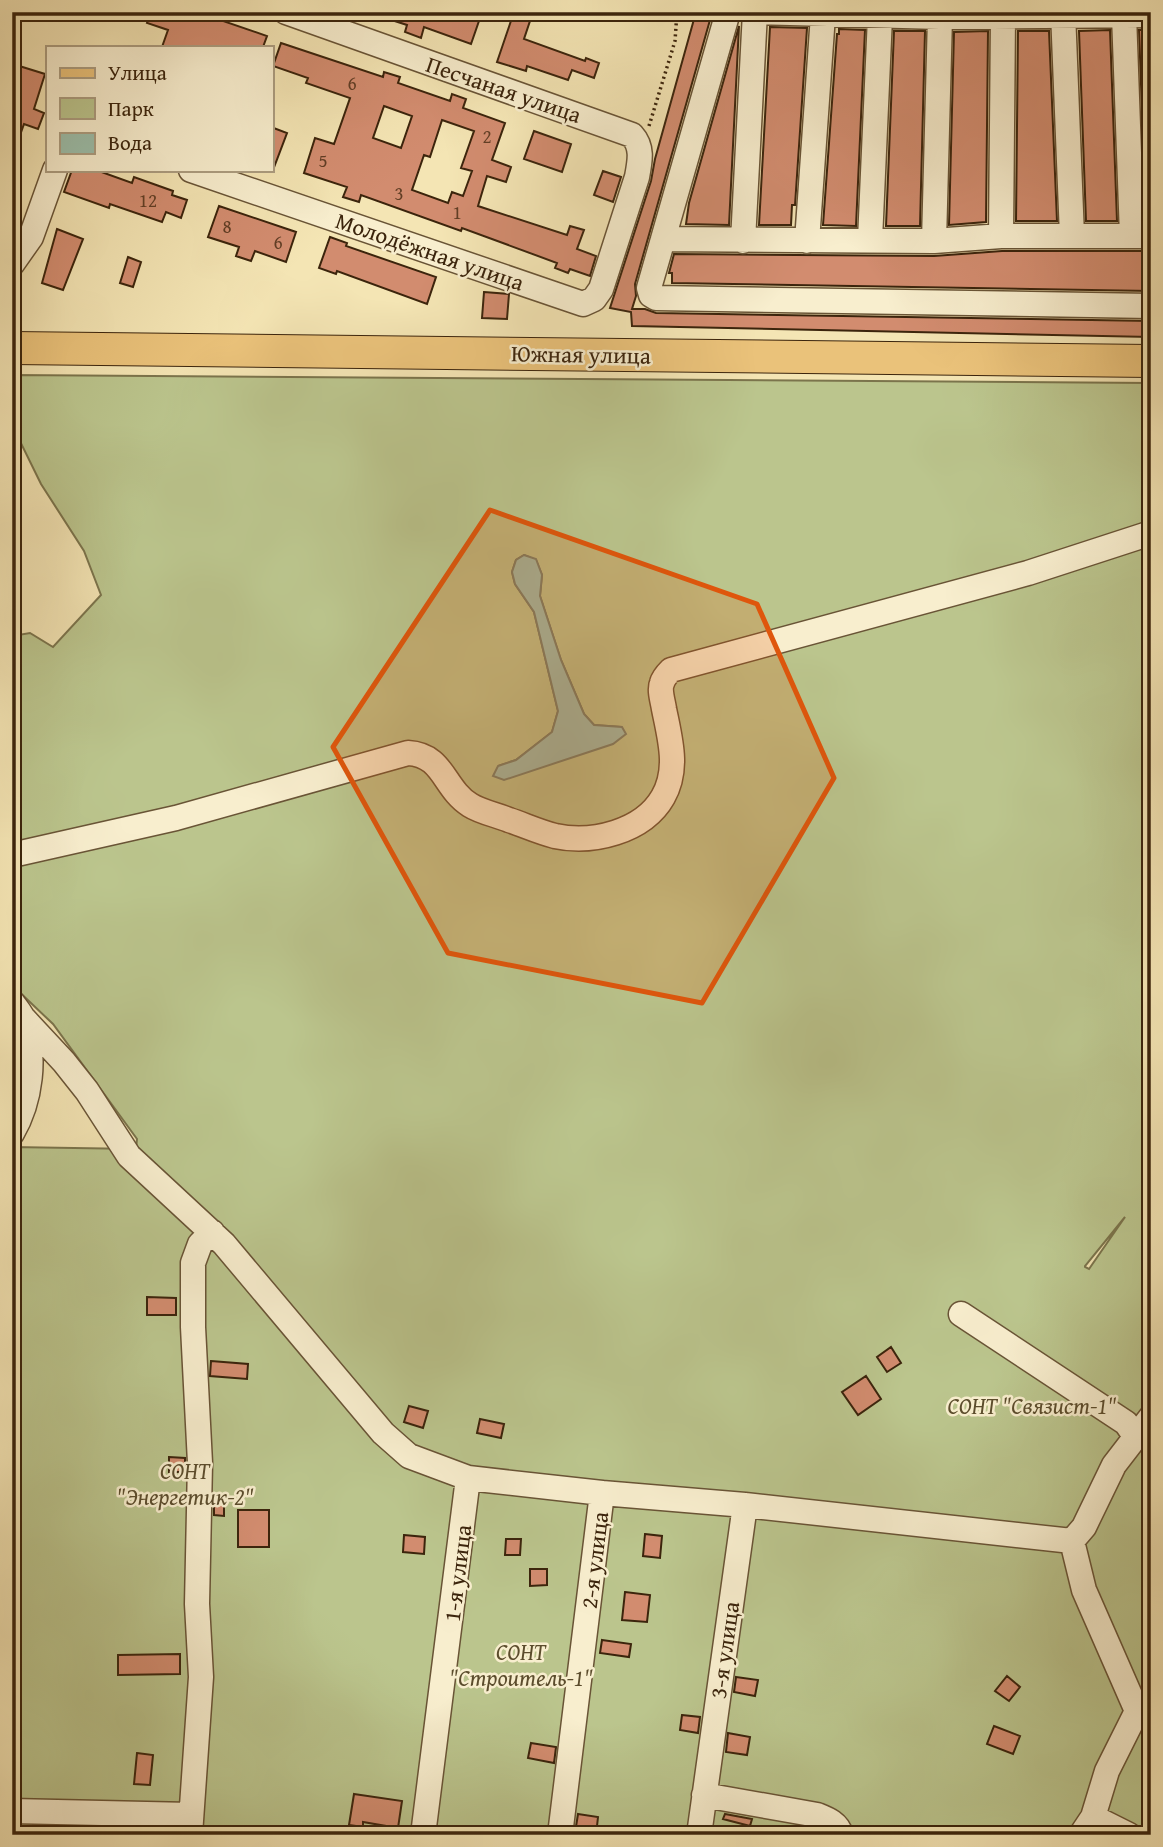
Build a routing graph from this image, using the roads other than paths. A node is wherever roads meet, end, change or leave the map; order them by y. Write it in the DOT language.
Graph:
graph roads {
  1 [pos="286,12"];
  2 [pos="728,12"];
  3 [pos="755,12"];
  4 [pos="1063,14"];
  5 [pos="823,15"];
  6 [pos="1124,15"];
  7 [pos="1151,15"];
  8 [pos="1003,16"];
  9 [pos="880,17"];
  10 [pos="940,17"];
  11 [pos="54,172"];
  12 [pos="197,172"];
  13 [pos="621,226"];
  14 [pos="1001,236"];
  15 [pos="1072,236"];
  16 [pos="1141,236"];
  17 [pos="663,239"];
  18 [pos="870,240"];
  19 [pos="743,241"];
  20 [pos="807,241"];
  21 [pos="934,241"];
  22 [pos="12,264"];
  23 [pos="1151,306"];
  24 [pos="12,348"];
  25 [pos="1151,361"];
  26 [pos="1151,533"];
  27 [pos="12,855"];
  28 [pos="18,1011"];
  29 [pos="12,1133"];
  30 [pos="212,1232"];
  31 [pos="961,1314"];
  32 [pos="1145,1432"];
  33 [pos="468,1478"];
  34 [pos="602,1493"];
  35 [pos="745,1505"];
  36 [pos="1072,1541"];
  37 [pos="704,1795"];
  38 [pos="12,1811"];
  39 [pos="190,1825"];
  40 [pos="1087,1826"];
  41 [pos="423,1835"];
  42 [pos="560,1835"];
  43 [pos="699,1835"];
  44 [pos="841,1835"];
  45 [pos="1129,1835"];
  1 -- 13 [label="street, Песчаная улица"];
  2 -- 17 [label="street"];
  3 -- 5 [label="street"];
  3 -- 19 [label="street"];
  4 -- 6 [label="street"];
  4 -- 8 [label="street"];
  4 -- 15 [label="street"];
  5 -- 9 [label="street"];
  5 -- 20 [label="street"];
  6 -- 7 [label="street"];
  6 -- 16 [label="street"];
  8 -- 10 [label="street"];
  8 -- 14 [label="street"];
  9 -- 10 [label="street"];
  9 -- 18 [label="street"];
  10 -- 21 [label="street"];
  11 -- 22 [label="street"];
  12 -- 13 [label="street, Молодёжная улица"];
  14 -- 15 [label="street"];
  14 -- 21 [label="street"];
  15 -- 16 [label="street"];
  17 -- 19 [label="street"];
  17 -- 23 [label="street"];
  18 -- 20 [label="street"];
  18 -- 21 [label="street"];
  19 -- 20 [label="street"];
  24 -- 25 [label="main road, Южная улица"];
  26 -- 27 [label="street"];
  28 -- 29 [label="street"];
  28 -- 30 [label="street"];
  30 -- 33 [label="street"];
  30 -- 39 [label="street"];
  31 -- 32 [label="street"];
  32 -- 36 [label="street"];
  33 -- 34 [label="street"];
  33 -- 41 [label="street, 1-я улица"];
  34 -- 35 [label="street"];
  34 -- 42 [label="street, 2-я улица"];
  35 -- 36 [label="street"];
  35 -- 37 [label="street, 3-я улица"];
  36 -- 40 [label="street"];
  37 -- 43 [label="street, 3-я улица"];
  37 -- 44 [label="street"];
  38 -- 39 [label="street"];
  40 -- 45 [label="street"];
}
